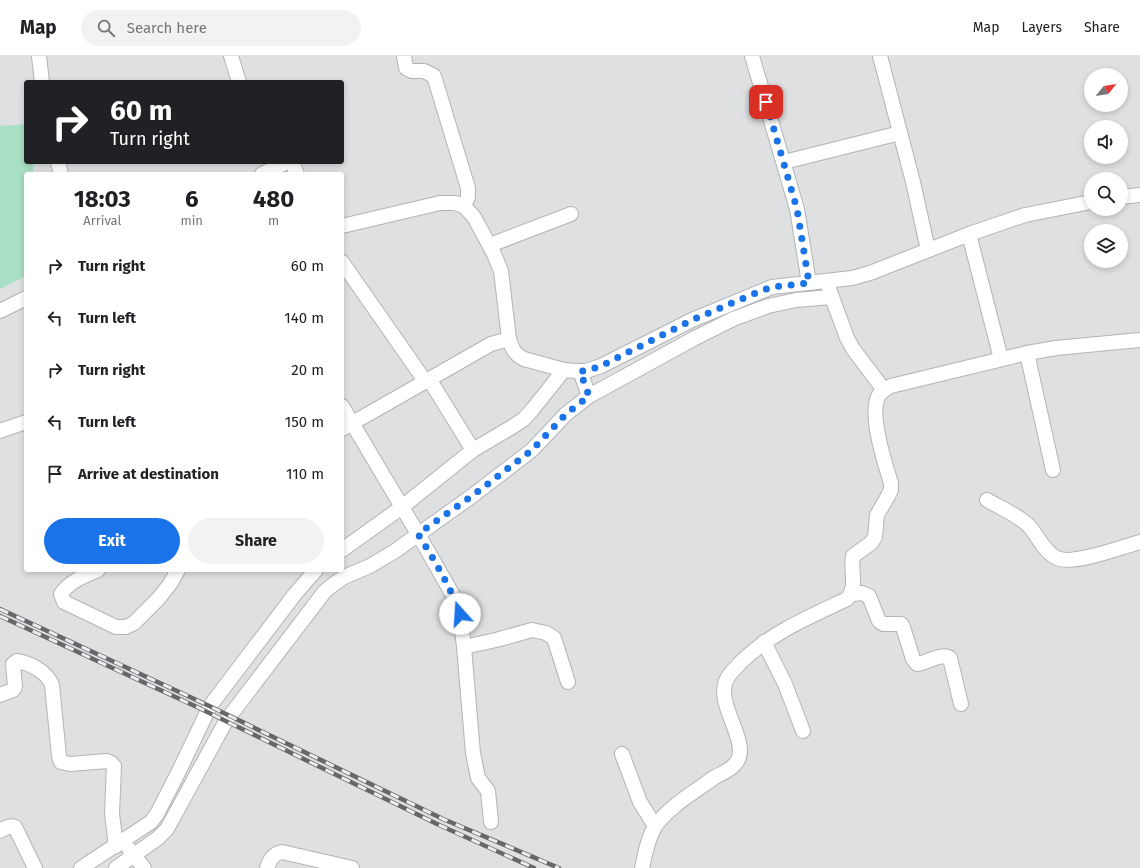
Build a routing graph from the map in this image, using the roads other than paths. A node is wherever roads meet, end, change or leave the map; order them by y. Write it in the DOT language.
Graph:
graph roads {
  1 [pos="39,56"];
  2 [pos="231,56"];
  3 [pos="404,56"];
  4 [pos="752,56"];
  5 [pos="880,56"];
  6 [pos="42,80"];
  7 [pos="238,80"];
  8 [pos="900,133"];
  9 [pos="784,162"];
  10 [pos="283,164"];
  11 [pos="266,172"];
  12 [pos="1140,195"];
  13 [pos="1128,196"];
  14 [pos="1084,203"];
  15 [pos="464,206"];
  16 [pos="571,214"];
  17 [pos="344,226"];
  18 [pos="969,234"];
  19 [pos="490,245"];
  20 [pos="928,250"];
  21 [pos="344,265"];
  22 [pos="826,281"];
  23 [pos="809,283"];
  24 [pos="832,297"];
  25 [pos="24,299"];
  26 [pos="0,311"];
  27 [pos="509,339"];
  28 [pos="1140,340"];
  29 [pos="1027,353"];
  30 [pos="1001,358"];
  31 [pos="564,370"];
  32 [pos="427,380"];
  33 [pos="585,385"];
  34 [pos="884,390"];
  35 [pos="344,413"];
  36 [pos="24,423"];
  37 [pos="348,426"];
  38 [pos="0,431"];
  39 [pos="473,450"];
  40 [pos="1053,470"];
  41 [pos="987,500"];
  42 [pos="411,521"];
  43 [pos="1140,542"];
  44 [pos="344,549"];
  45 [pos="93,572"];
  46 [pos="177,572"];
  47 [pos="314,572"];
  48 [pos="852,594"];
  49 [pos="764,642"];
  50 [pos="464,646"];
  51 [pos="568,682"];
  52 [pos="0,695"];
  53 [pos="961,704"];
  54 [pos="803,731"];
  55 [pos="622,754"];
  56 [pos="491,822"];
  57 [pos="655,826"];
  58 [pos="0,831"];
  59 [pos="126,848"];
  60 [pos="36,868"];
  61 [pos="81,868"];
  62 [pos="116,868"];
  63 [pos="144,868"];
  64 [pos="267,868"];
  65 [pos="352,868"];
  66 [pos="642,868"];
  1 -- 6 [label="street"];
  2 -- 7 [label="street"];
  3 -- 15 [label="street"];
  4 -- 9 [label="street"];
  5 -- 8 [label="street"];
  8 -- 9 [label="street"];
  8 -- 20 [label="street"];
  9 -- 23 [label="street"];
  10 -- 11 [label="street"];
  12 -- 13 [label="street"];
  14 -- 18 [label="street"];
  15 -- 17 [label="street"];
  15 -- 19 [label="street"];
  16 -- 19 [label="street"];
  18 -- 20 [label="street"];
  18 -- 30 [label="street"];
  19 -- 27 [label="street"];
  20 -- 22 [label="street"];
  21 -- 32 [label="street"];
  22 -- 23 [label="street"];
  22 -- 24 [label="street"];
  23 -- 33 [label="street"];
  24 -- 33 [label="street"];
  24 -- 34 [label="street"];
  25 -- 26 [label="street"];
  27 -- 31 [label="street"];
  27 -- 32 [label="street"];
  28 -- 29 [label="street"];
  29 -- 30 [label="street"];
  29 -- 40 [label="street"];
  30 -- 34 [label="street"];
  31 -- 33 [label="street"];
  31 -- 39 [label="street"];
  32 -- 37 [label="street"];
  32 -- 39 [label="street"];
  33 -- 42 [label="street"];
  34 -- 48 [label="street"];
  35 -- 37 [label="street"];
  36 -- 38 [label="street"];
  37 -- 42 [label="street"];
  39 -- 42 [label="street"];
  41 -- 43 [label="street"];
  42 -- 44 [label="street"];
  42 -- 50 [label="street"];
  42 -- 59 [label="street"];
  45 -- 46 [label="street"];
  47 -- 59 [label="street"];
  48 -- 49 [label="street"];
  48 -- 53 [label="street"];
  49 -- 54 [label="street"];
  49 -- 57 [label="street"];
  50 -- 51 [label="street"];
  50 -- 56 [label="street"];
  52 -- 59 [label="street"];
  55 -- 57 [label="street"];
  57 -- 66 [label="street"];
  58 -- 60 [label="street"];
  59 -- 61 [label="street"];
  59 -- 62 [label="street"];
  59 -- 63 [label="street"];
  64 -- 65 [label="street"];
}
